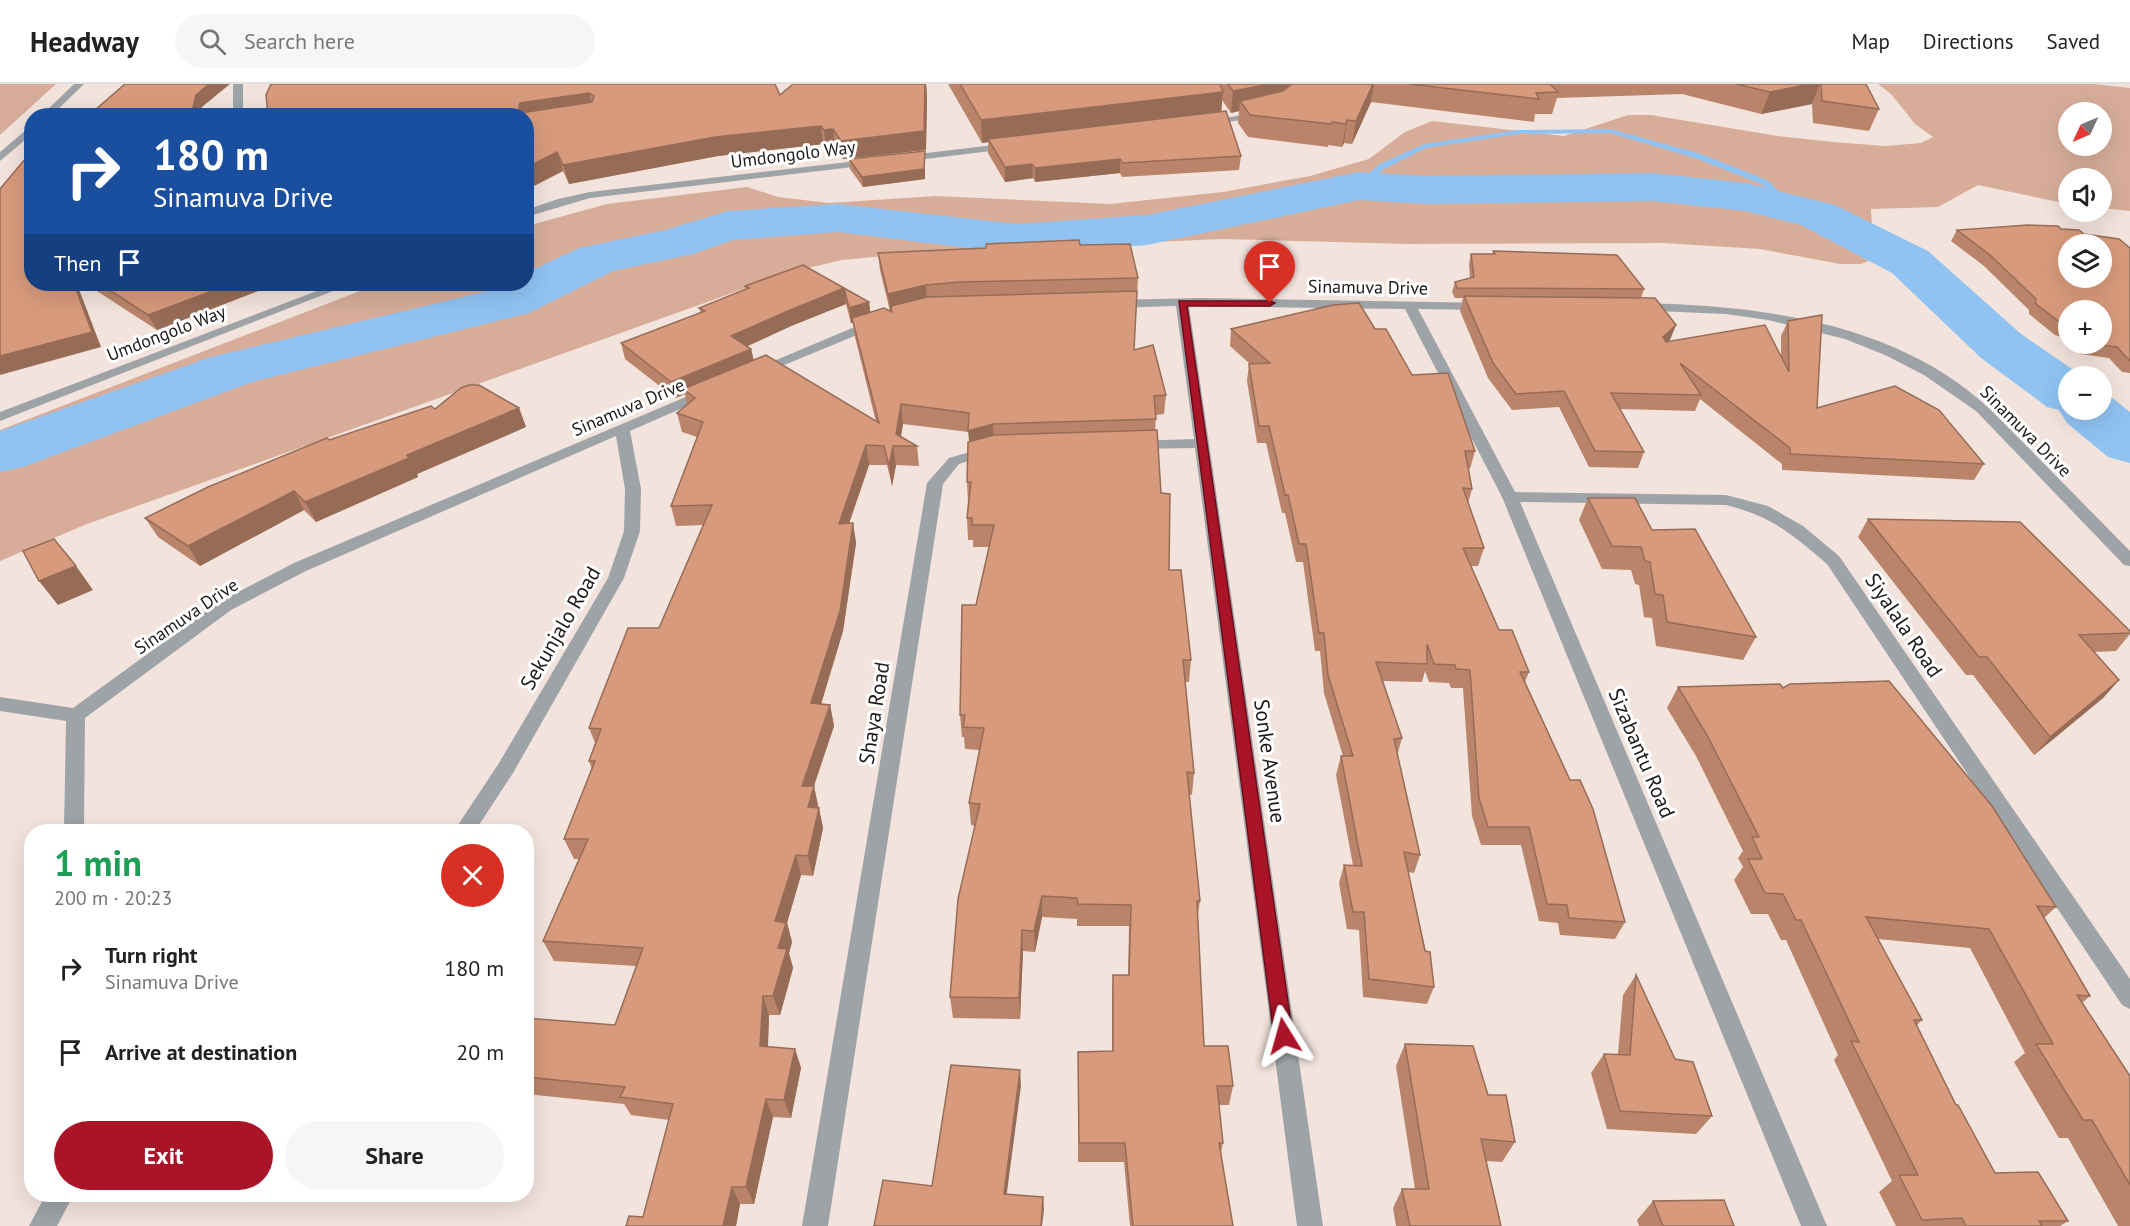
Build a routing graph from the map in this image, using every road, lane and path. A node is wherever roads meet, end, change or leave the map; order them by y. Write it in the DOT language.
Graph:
graph roads {
  1 [pos="79,84"];
  2 [pos="238,84"];
  3 [pos="54,108"];
  4 [pos="238,108"];
  5 [pos="1276,110"];
  6 [pos="1198,123"];
  7 [pos="24,136"];
  8 [pos="1026,144"];
  9 [pos="0,158"];
  10 [pos="534,211"];
  11 [pos="319,291"];
  12 [pos="1182,303"];
  13 [pos="1099,304"];
  14 [pos="1410,306"];
  15 [pos="1505,306"];
  16 [pos="1623,307"];
  17 [pos="890,318"];
  18 [pos="742,377"];
  19 [pos="720,387"];
  20 [pos="0,417"];
  21 [pos="622,429"];
  22 [pos="1201,443"];
  23 [pos="1121,446"];
  24 [pos="1005,449"];
  25 [pos="1510,497"];
  26 [pos="2130,561"];
  27 [pos="0,704"];
  28 [pos="76,715"];
  29 [pos="74,824"];
  30 [pos="470,824"];
  31 [pos="2130,998"];
  32 [pos="56,1202"];
  33 [pos="42,1226"];
  34 [pos="815,1226"];
  35 [pos="1310,1226"];
  36 [pos="1814,1226"];
  1 -- 3 [label="street"];
  2 -- 4 [label="street"];
  5 -- 6 [label="street"];
  7 -- 9 [label="street"];
  8 -- 10 [label="street, Umdongolo Way"];
  11 -- 20 [label="street, Umdongolo Way"];
  12 -- 13 [label="street, Sinamuva Drive"];
  12 -- 14 [label="street, Sinamuva Drive"];
  12 -- 22 [label="street, Sonke Avenue"];
  14 -- 15 [label="street, Sinamuva Drive"];
  14 -- 25 [label="street, Sizabantu Road"];
  16 -- 26 [label="street, Sinamuva Drive"];
  17 -- 18 [label="street"];
  19 -- 21 [label="street, Sinamuva Drive"];
  21 -- 28 [label="street, Sinamuva Drive"];
  21 -- 30 [label="street, Sekunjalo Road"];
  22 -- 23 [label="street"];
  22 -- 35 [label="street, Sonke Avenue"];
  24 -- 34 [label="street, Shaya Road"];
  25 -- 31 [label="street, Siyalala Road"];
  25 -- 36 [label="street, Sizabantu Road"];
  27 -- 28 [label="street"];
  28 -- 29 [label="street"];
  32 -- 33 [label="street"];
}
